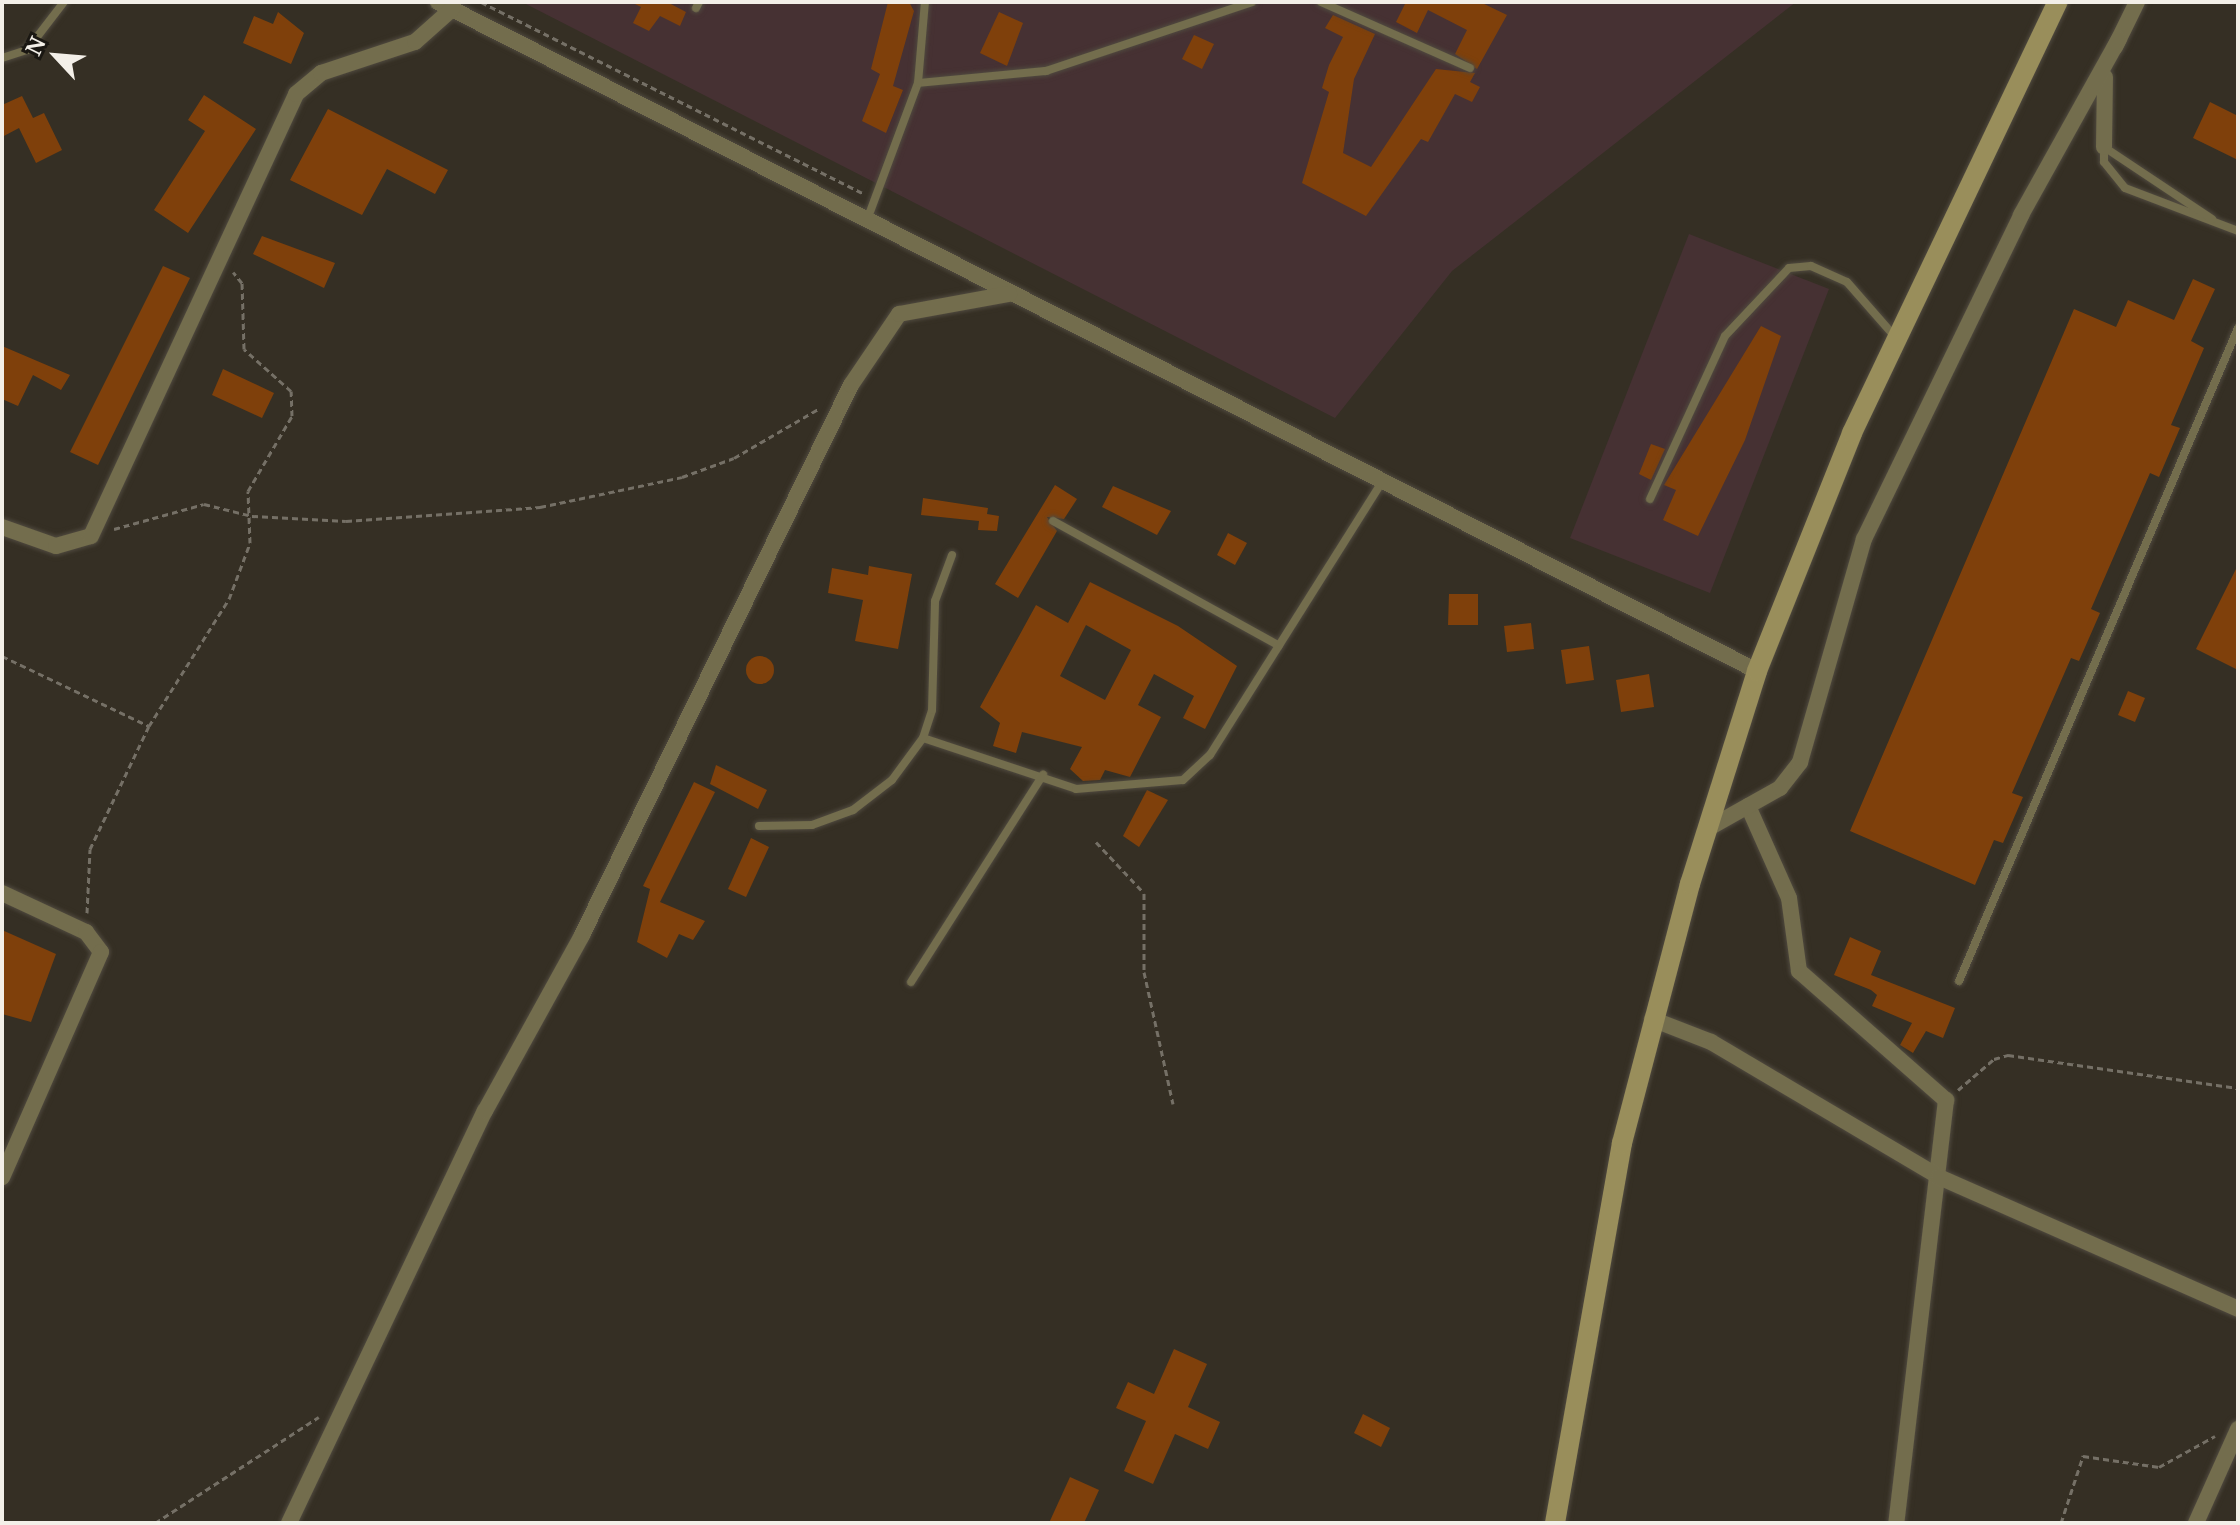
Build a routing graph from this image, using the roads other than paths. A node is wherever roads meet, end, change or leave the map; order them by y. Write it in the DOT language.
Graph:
graph roads {
  1 [pos="64,2"];
  2 [pos="925,2"];
  3 [pos="1252,2"];
  4 [pos="1321,2"];
  5 [pos="2058,2"];
  6 [pos="2137,2"];
  7 [pos="445,6"];
  8 [pos="2119,39"];
  9 [pos="2,58"];
  10 [pos="1470,68"];
  11 [pos="918,83"];
  12 [pos="2104,147"];
  13 [pos="867,221"];
  14 [pos="2216,221"];
  15 [pos="2238,231"];
  16 [pos="1009,294"];
  17 [pos="2238,328"];
  18 [pos="1896,339"];
  19 [pos="1382,482"];
  20 [pos="1650,499"];
  21 [pos="1053,521"];
  22 [pos="2,527"];
  23 [pos="952,555"];
  24 [pos="1279,646"];
  25 [pos="1757,671"];
  26 [pos="923,738"];
  27 [pos="1043,775"];
  28 [pos="1748,806"];
  29 [pos="759,826"];
  30 [pos="1707,829"];
  31 [pos="2,893"];
  32 [pos="1959,981"];
  33 [pos="911,982"];
  34 [pos="1652,1019"];
  35 [pos="2,1177"];
  36 [pos="1939,1177"];
  37 [pos="2238,1309"];
  38 [pos="2238,1429"];
  39 [pos="289,1523"];
  40 [pos="1555,1523"];
  41 [pos="1896,1523"];
  42 [pos="2196,1523"];
  1 -- 9 [label="lane"];
  2 -- 11 [label="lane"];
  3 -- 11 [label="lane"];
  4 -- 10 [label="lane"];
  5 -- 18 [label="main road"];
  6 -- 8 [label="street"];
  7 -- 13 [label="street"];
  7 -- 22 [label="street"];
  8 -- 12 [label="street"];
  8 -- 28 [label="street"];
  11 -- 13 [label="lane"];
  12 -- 14 [label="lane"];
  12 -- 14 [label="lane"];
  13 -- 16 [label="street"];
  14 -- 15 [label="lane"];
  16 -- 19 [label="street"];
  16 -- 39 [label="street"];
  17 -- 32 [label="lane"];
  18 -- 20 [label="lane"];
  18 -- 25 [label="main road"];
  19 -- 24 [label="lane"];
  19 -- 25 [label="street"];
  21 -- 24 [label="lane"];
  23 -- 26 [label="lane"];
  24 -- 27 [label="lane"];
  25 -- 30 [label="main road"];
  26 -- 27 [label="lane"];
  26 -- 29 [label="lane"];
  27 -- 33 [label="lane"];
  28 -- 30 [label="street"];
  28 -- 36 [label="street"];
  30 -- 34 [label="main road"];
  31 -- 35 [label="street"];
  34 -- 36 [label="street"];
  34 -- 40 [label="main road"];
  36 -- 37 [label="street"];
  36 -- 41 [label="street"];
  38 -- 42 [label="street"];
}
